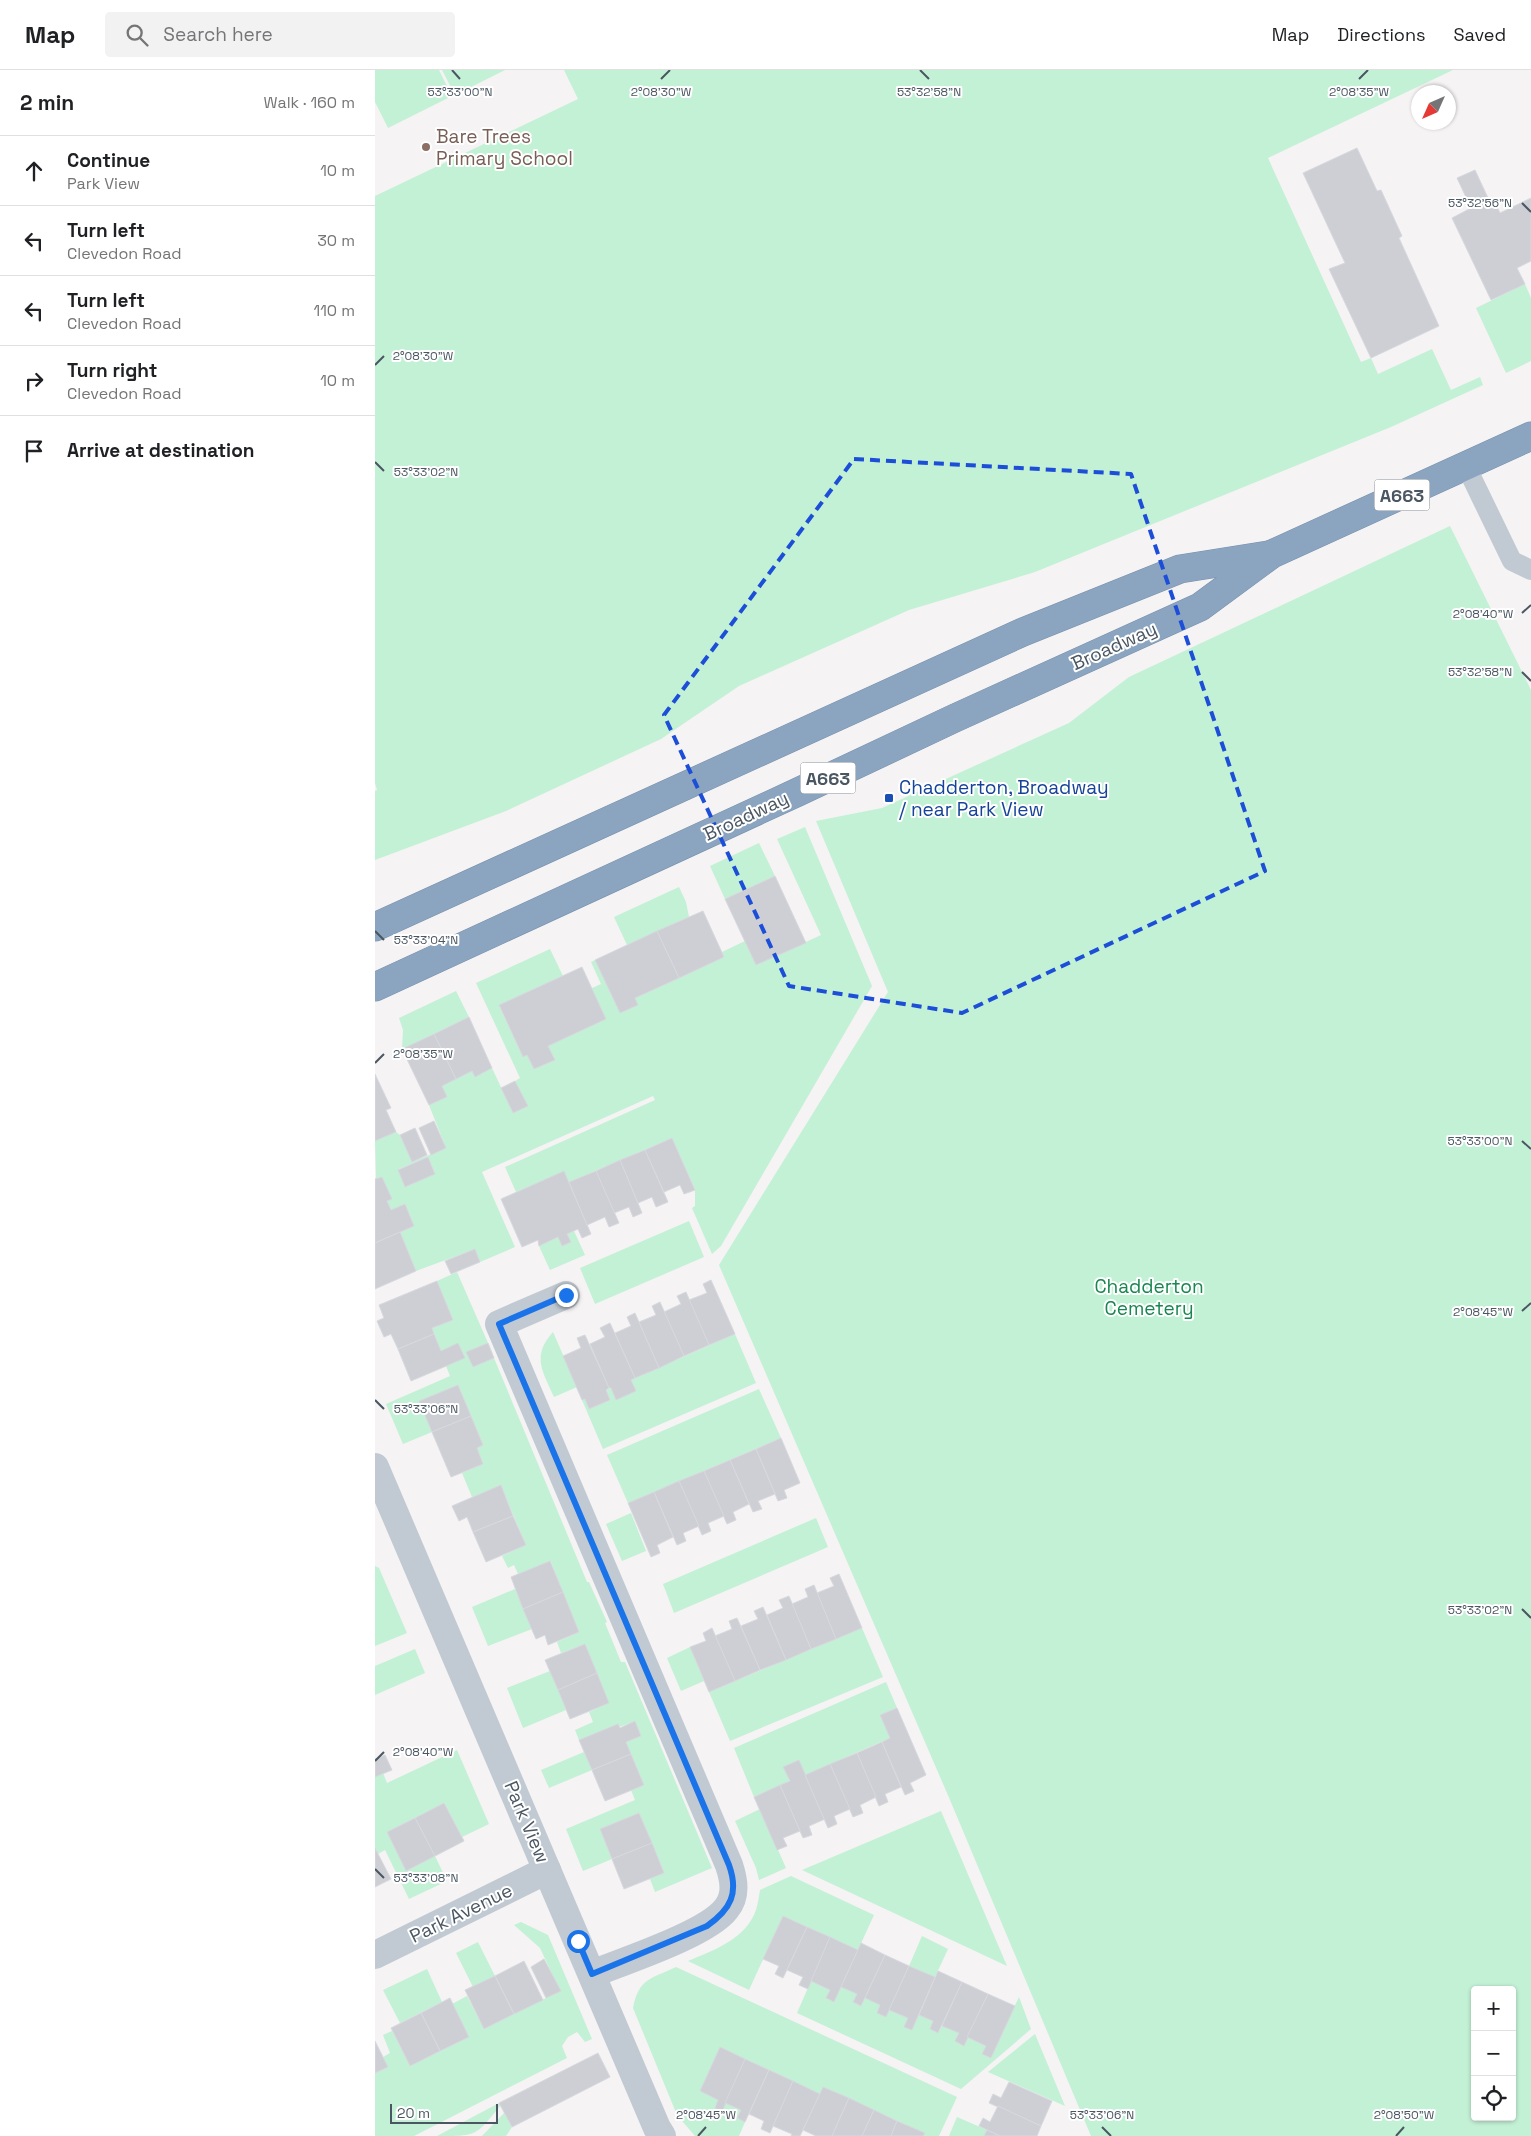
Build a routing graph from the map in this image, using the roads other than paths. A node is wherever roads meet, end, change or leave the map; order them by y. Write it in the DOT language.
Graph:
graph roads {
  1 [pos="1531,436"];
  2 [pos="1466,466"];
  3 [pos="1272,554"];
  4 [pos="1531,570"];
  5 [pos="375,927"];
  6 [pos="375,987"];
  7 [pos="566,1295"];
  8 [pos="375,1467"];
  9 [pos="384,1512"];
  10 [pos="547,1870"];
  11 [pos="375,1955"];
  12 [pos="592,1974"];
  13 [pos="662,2136"];
  1 -- 2 [label="highway, Broadway / A663"];
  2 -- 3 [label="highway, Broadway / A663"];
  2 -- 4 [label="lane"];
  3 -- 5 [label="highway, Broadway / A663"];
  3 -- 6 [label="highway, Broadway / A663"];
  7 -- 12 [label="street"];
  8 -- 9 [label="street, Park View"];
  9 -- 10 [label="street, Park View"];
  10 -- 11 [label="street, Park Avenue"];
  10 -- 12 [label="street, Park View"];
  12 -- 13 [label="street, Park View"];
}
